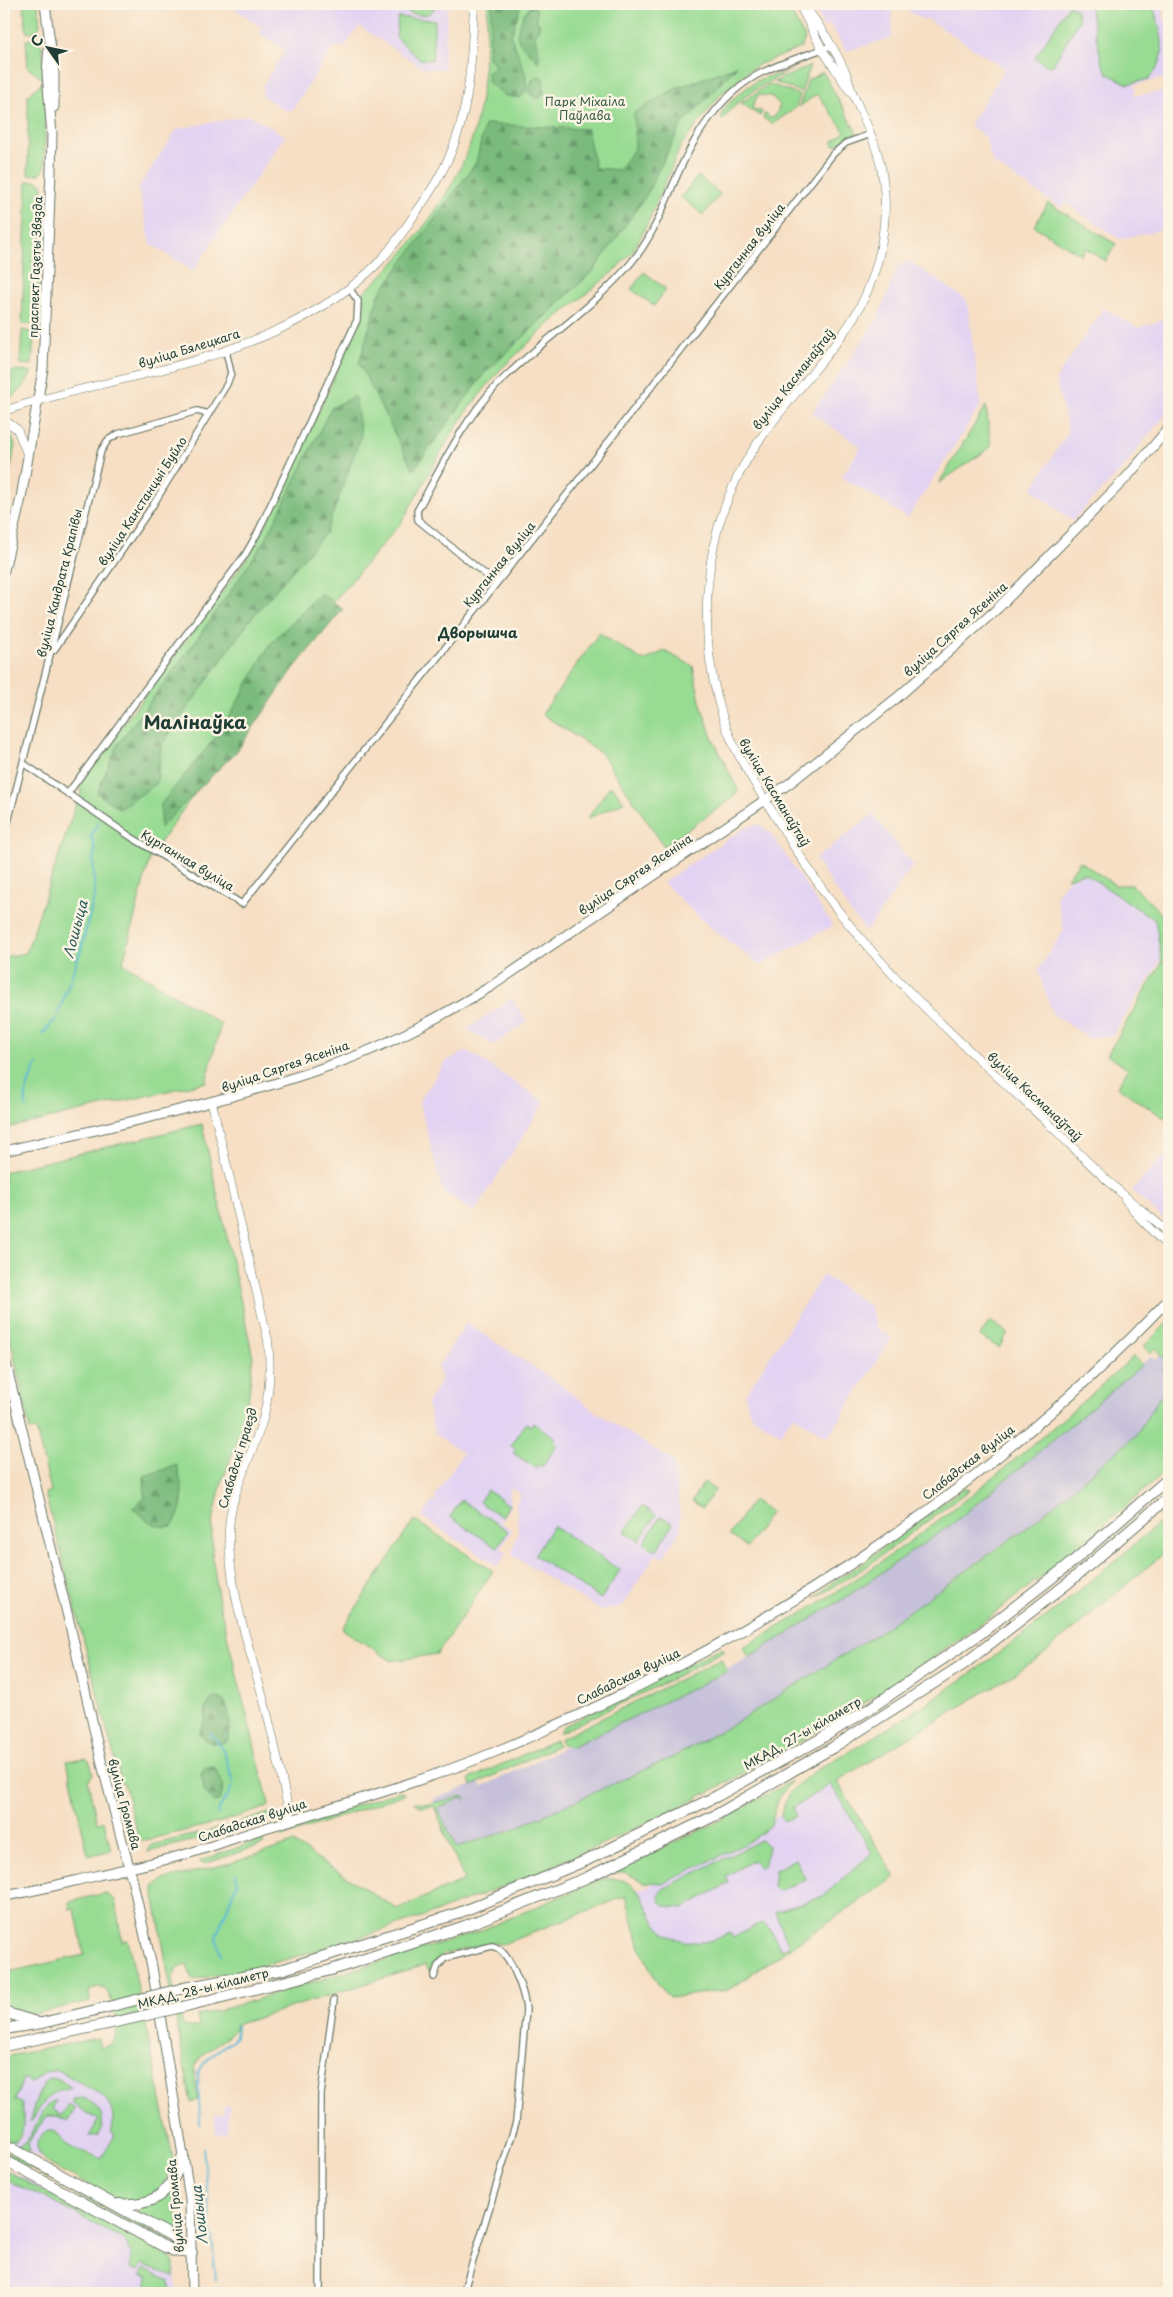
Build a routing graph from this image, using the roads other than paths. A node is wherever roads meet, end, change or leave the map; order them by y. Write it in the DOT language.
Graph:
graph roads {
  1 [pos="45,4"];
  2 [pos="474,4"];
  3 [pos="799,4"];
  4 [pos="803,4"];
  5 [pos="830,46"];
  6 [pos="822,50"];
  7 [pos="852,93"];
  8 [pos="871,134"];
  9 [pos="349,288"];
  10 [pos="226,351"];
  11 [pos="38,400"];
  12 [pos="4,411"];
  13 [pos="209,414"];
  14 [pos="4,420"];
  15 [pos="1169,428"];
  16 [pos="28,456"];
  17 [pos="4,570"];
  18 [pos="496,583"];
  19 [pos="51,654"];
  20 [pos="23,763"];
  21 [pos="68,794"];
  22 [pos="765,800"];
  23 [pos="5,834"];
  24 [pos="212,1103"];
  25 [pos="4,1150"];
  26 [pos="1119,1192"];
  27 [pos="1169,1233"];
  28 [pos="1169,1248"];
  29 [pos="1169,1299"];
  30 [pos="4,1356"];
  31 [pos="1169,1478"];
  32 [pos="1169,1498"];
  33 [pos="291,1820"];
  34 [pos="130,1868"];
  35 [pos="4,1896"];
  36 [pos="401,1932"];
  37 [pos="434,1977"];
  38 [pos="334,2000"];
  39 [pos="4,2012"];
  40 [pos="42,2023"];
  41 [pos="4,2029"];
  42 [pos="18,2043"];
  43 [pos="4,2046"];
  44 [pos="4,2052"];
  45 [pos="4,2144"];
  46 [pos="183,2154"];
  47 [pos="4,2160"];
  48 [pos="114,2204"];
  49 [pos="192,2258"];
  50 [pos="192,2293"];
  51 [pos="320,2293"];
  52 [pos="463,2293"];
  1 -- 11 [label="main road, праспект Газеты Звязда"];
  2 -- 9 [label="street, вуліца Бялецкага"];
  3 -- 6 [label="street, вуліца Касманаўтаў"];
  4 -- 5 [label="street, вуліца Касманаўтаў"];
  5 -- 6 [label="street"];
  5 -- 7 [label="street, вуліца Касманаўтаў"];
  6 -- 7 [label="street, вуліца Касманаўтаў"];
  6 -- 18 [label="street"];
  7 -- 8 [label="street, вуліца Касманаўтаў"];
  8 -- 18 [label="street, Курганная вуліца"];
  8 -- 22 [label="street, вуліца Касманаўтаў"];
  9 -- 10 [label="street, вуліца Бялецкага"];
  9 -- 21 [label="street"];
  10 -- 11 [label="street, вуліца Бялецкага"];
  10 -- 13 [label="street, вуліца Канстанцыі Буйло"];
  11 -- 12 [label="street, вуліца Бялецкага"];
  11 -- 16 [label="main road"];
  13 -- 19 [label="street, вуліца Канстанцыі Буйло"];
  13 -- 19 [label="street, вуліца Кандрата Крапівы"];
  14 -- 16 [label="street"];
  15 -- 22 [label="main road, вуліца Сяргея Ясеніна"];
  16 -- 17 [label="main road"];
  18 -- 21 [label="street, Курганная вуліца"];
  19 -- 20 [label="street, вуліца Кандрата Крапівы"];
  20 -- 21 [label="street, Курганная вуліца"];
  20 -- 23 [label="street, вуліца Кандрата Крапівы"];
  22 -- 24 [label="main road, вуліца Сяргея Ясеніна"];
  22 -- 26 [label="street, вуліца Касманаўтаў"];
  24 -- 25 [label="main road, вуліца Сяргея Ясеніна"];
  24 -- 33 [label="street, Слабадскі праезд"];
  26 -- 27 [label="street, вуліца Касманаўтаў"];
  26 -- 28 [label="street, вуліца Касманаўтаў"];
  29 -- 33 [label="main road, Слабадская вуліца"];
  30 -- 34 [label="main road, вуліца Громава"];
  31 -- 36 [label="highway, МКАД, 27-ы кіламетр"];
  32 -- 42 [label="highway, МКАД, 28-ы кіламетр, bridge"];
  33 -- 34 [label="main road, Слабадская вуліца"];
  34 -- 35 [label="main road, Слабадская вуліца"];
  34 -- 46 [label="main road, вуліца Громава"];
  36 -- 40 [label="highway, МКАД, 28-ы кіламетр, bridge"];
  37 -- 52 [label="street"];
  38 -- 51 [label="street"];
  39 -- 40 [label="highway"];
  40 -- 41 [label="highway, МКАД, 28-ы кіламетр"];
  42 -- 43 [label="highway, МКАД, 28-ы кіламетр"];
  42 -- 44 [label="highway"];
  45 -- 48 [label="highway"];
  46 -- 48 [label="highway"];
  46 -- 49 [label="main road, вуліца Громава"];
  47 -- 49 [label="highway"];
  48 -- 49 [label="highway"];
  49 -- 50 [label="main road, вуліца Громава"];
}
